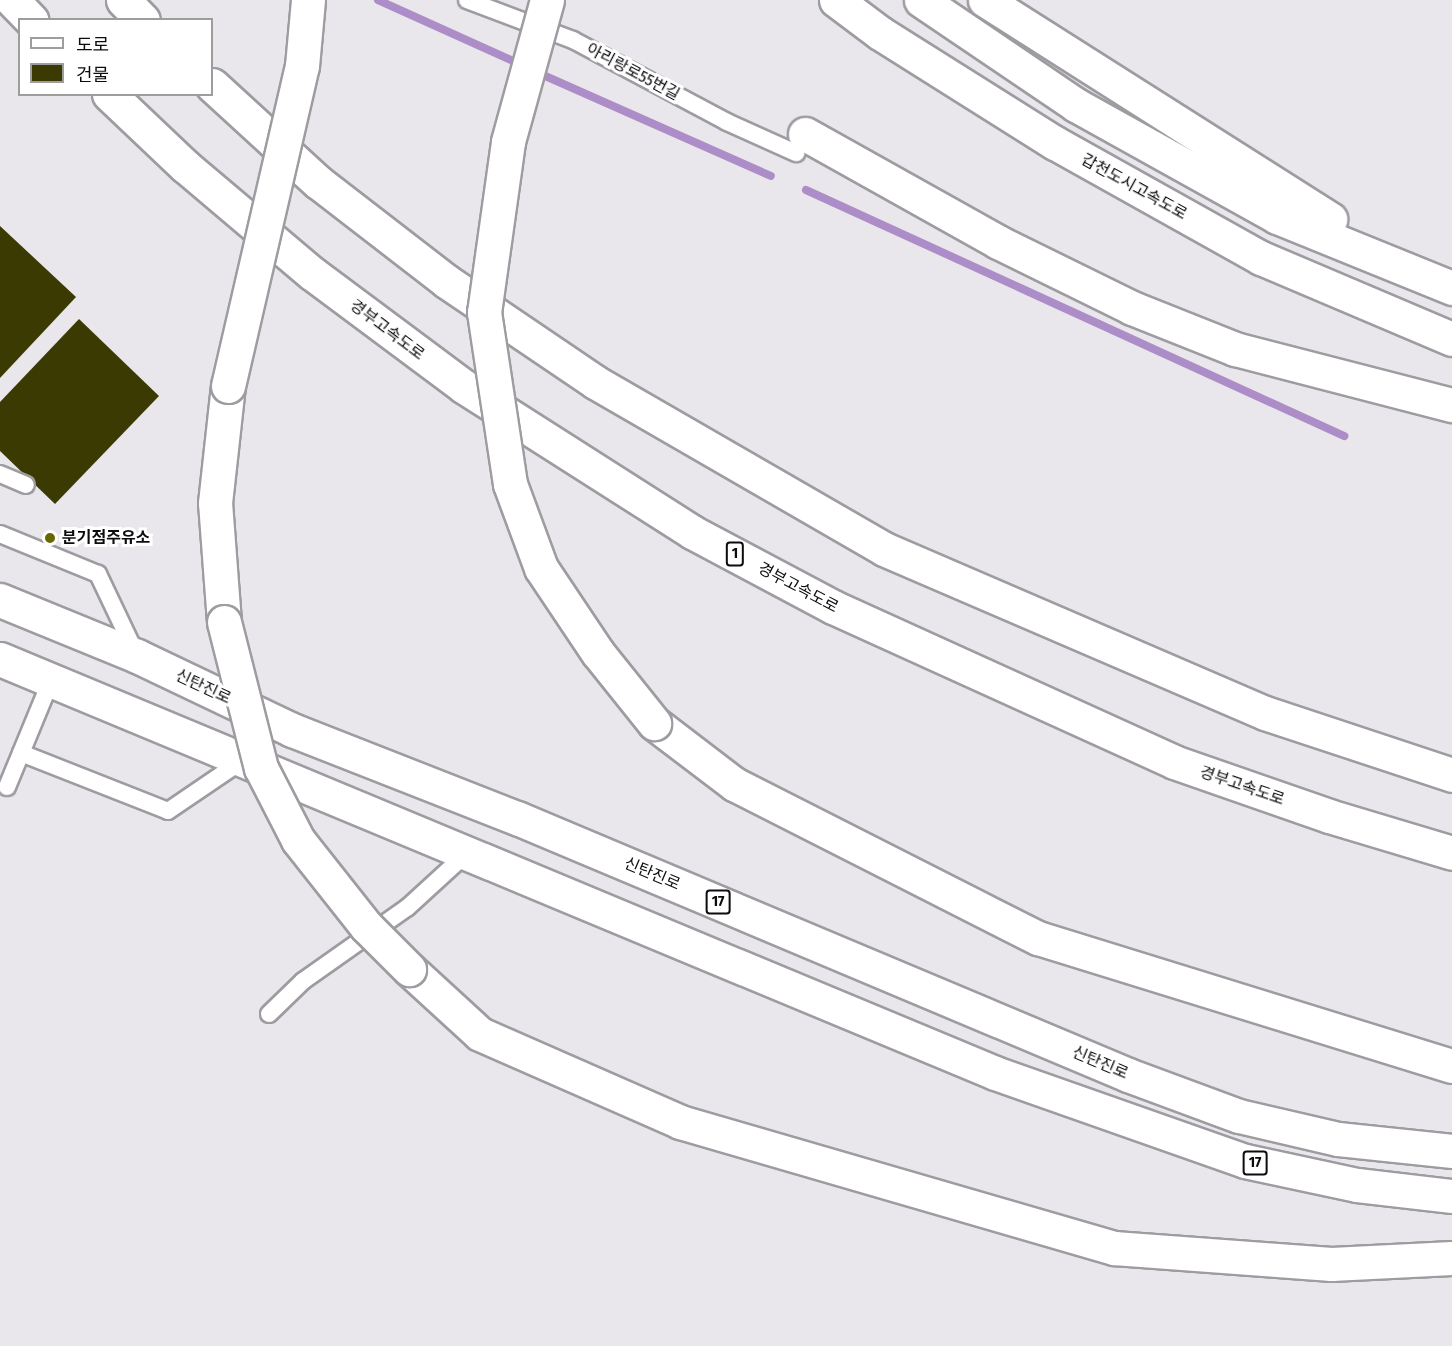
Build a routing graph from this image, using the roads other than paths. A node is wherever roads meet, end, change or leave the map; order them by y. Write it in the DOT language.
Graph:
graph roads {
  1 [pos="12,0"];
  2 [pos="123,0"];
  3 [pos="308,0"];
  4 [pos="467,0"];
  5 [pos="547,0"];
  6 [pos="836,0"];
  7 [pos="921,0"];
  8 [pos="985,0"];
  9 [pos="29,18"];
  10 [pos="141,18"];
  11 [pos="213,86"];
  12 [pos="111,96"];
  13 [pos="801,143"];
  14 [pos="1452,288"];
  15 [pos="1452,339"];
  16 [pos="1452,405"];
  17 [pos="0,474"];
  18 [pos="26,485"];
  19 [pos="0,534"];
  20 [pos="0,600"];
  21 [pos="137,656"];
  22 [pos="0,659"];
  23 [pos="51,680"];
  24 [pos="21,753"];
  25 [pos="243,760"];
  26 [pos="1452,775"];
  27 [pos="7,787"];
  28 [pos="467,854"];
  29 [pos="1452,854"];
  30 [pos="269,1014"];
  31 [pos="1452,1066"];
  32 [pos="1452,1151"];
  33 [pos="1452,1196"];
  34 [pos="1452,1258"];
  1 -- 9 [label="main road"];
  2 -- 10 [label="main road"];
  3 -- 34 [label="main road, bridge"];
  4 -- 13 [label="lane, 아리랑로55번길"];
  5 -- 31 [label="main road, bridge"];
  6 -- 15 [label="main road, 갑천도시고속도로"];
  7 -- 14 [label="main road"];
  8 -- 14 [label="main road"];
  11 -- 26 [label="main road"];
  12 -- 29 [label="main road, 경부고속도로 / 1"];
  13 -- 16 [label="main road"];
  17 -- 18 [label="lane"];
  19 -- 21 [label="lane"];
  20 -- 21 [label="main road, 신탄진로 / 17"];
  21 -- 32 [label="main road, 신탄진로 / 17"];
  22 -- 23 [label="main road, 17"];
  23 -- 24 [label="lane"];
  23 -- 25 [label="main road, 17"];
  24 -- 25 [label="lane"];
  24 -- 27 [label="lane"];
  25 -- 28 [label="main road, 17"];
  28 -- 30 [label="lane"];
  28 -- 33 [label="main road, 17"];
}
